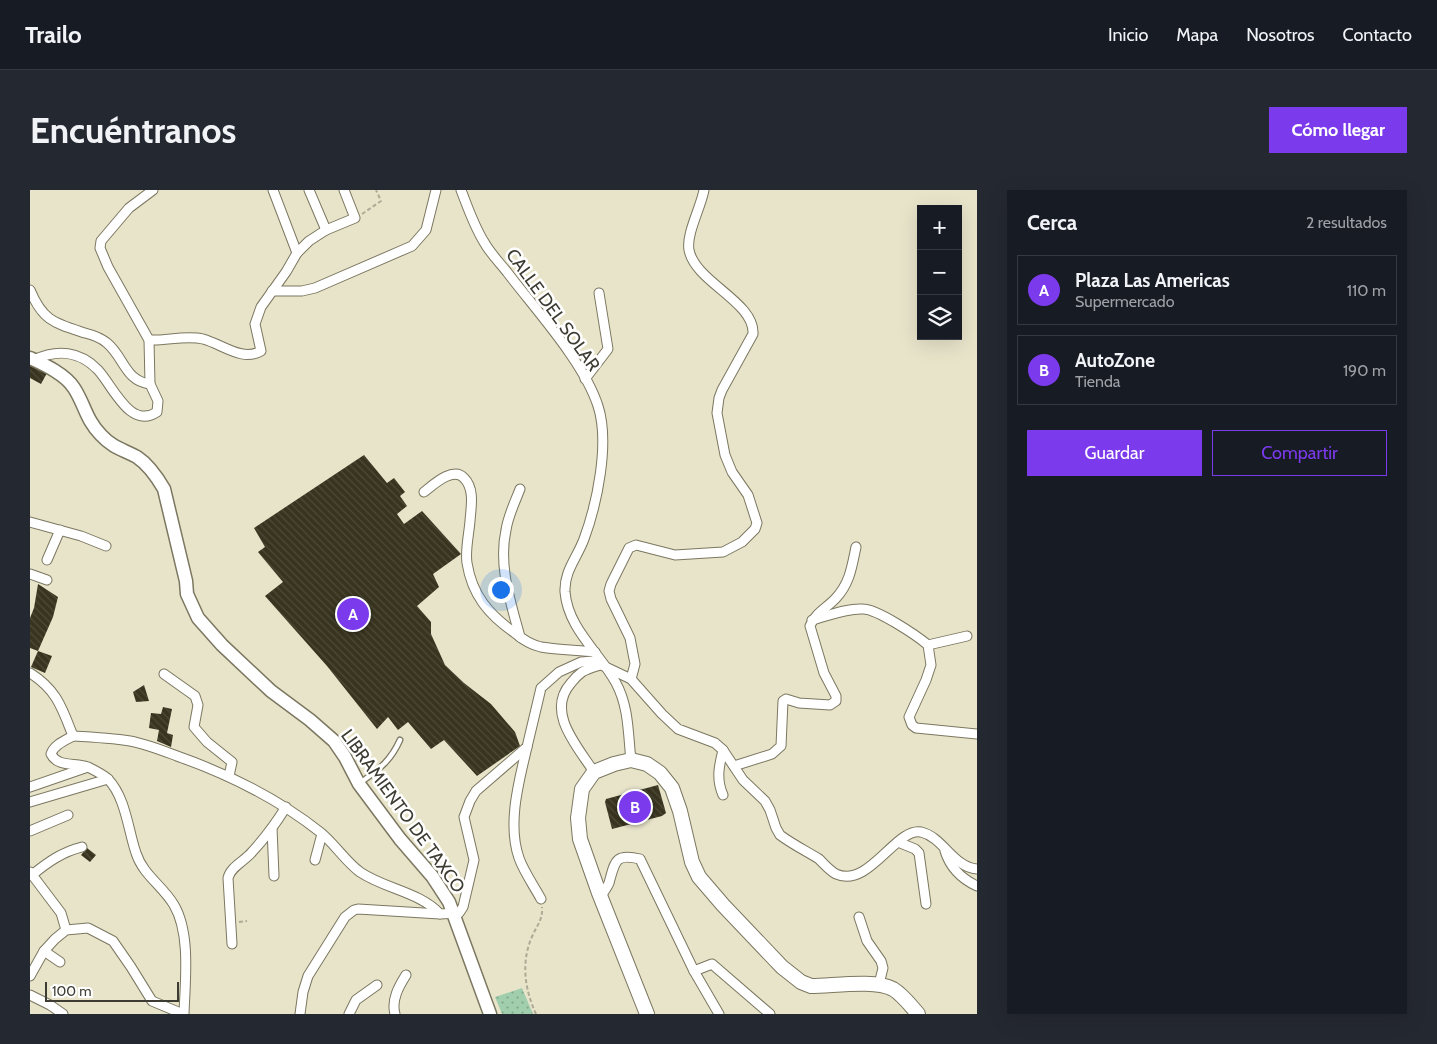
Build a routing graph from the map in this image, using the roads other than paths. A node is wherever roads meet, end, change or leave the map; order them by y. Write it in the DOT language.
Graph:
graph roads {
  1 [pos="152,190"];
  2 [pos="273,190"];
  3 [pos="309,190"];
  4 [pos="344,190"];
  5 [pos="436,190"];
  6 [pos="462,190"];
  7 [pos="703,191"];
  8 [pos="326,230"];
  9 [pos="297,252"];
  10 [pos="30,290"];
  11 [pos="272,291"];
  12 [pos="599,294"];
  13 [pos="149,340"];
  14 [pos="32,359"];
  15 [pos="585,379"];
  16 [pos="150,384"];
  17 [pos="520,489"];
  18 [pos="424,492"];
  19 [pos="30,522"];
  20 [pos="60,530"];
  21 [pos="106,546"];
  22 [pos="856,548"];
  23 [pos="47,560"];
  24 [pos="30,574"];
  25 [pos="47,580"];
  26 [pos="812,620"];
  27 [pos="966,636"];
  28 [pos="520,637"];
  29 [pos="928,645"];
  30 [pos="594,652"];
  31 [pos="604,667"];
  32 [pos="30,673"];
  33 [pos="164,674"];
  34 [pos="631,679"];
  35 [pos="977,734"];
  36 [pos="73,736"];
  37 [pos="400,740"];
  38 [pos="527,746"];
  39 [pos="723,750"];
  40 [pos="631,760"];
  41 [pos="734,766"];
  42 [pos="88,767"];
  43 [pos="594,772"];
  44 [pos="229,776"];
  45 [pos="108,779"];
  46 [pos="359,784"];
  47 [pos="30,787"];
  48 [pos="723,795"];
  49 [pos="30,802"];
  50 [pos="286,807"];
  51 [pos="68,815"];
  52 [pos="272,828"];
  53 [pos="30,831"];
  54 [pos="322,834"];
  55 [pos="898,842"];
  56 [pos="82,847"];
  57 [pos="944,848"];
  58 [pos="315,860"];
  59 [pos="977,869"];
  60 [pos="31,873"];
  61 [pos="274,876"];
  62 [pos="977,886"];
  63 [pos="601,897"];
  64 [pos="541,899"];
  65 [pos="926,904"];
  66 [pos="440,914"];
  67 [pos="453,914"];
  68 [pos="859,918"];
  69 [pos="66,930"];
  70 [pos="232,944"];
  71 [pos="44,951"];
  72 [pos="60,962"];
  73 [pos="31,971"];
  74 [pos="694,971"];
  75 [pos="406,975"];
  76 [pos="377,984"];
  77 [pos="879,984"];
  78 [pos="30,995"];
  79 [pos="63,1014"];
  80 [pos="184,1014"];
  81 [pos="300,1014"];
  82 [pos="348,1014"];
  83 [pos="395,1014"];
  84 [pos="490,1014"];
  85 [pos="647,1014"];
  86 [pos="719,1014"];
  87 [pos="770,1014"];
  88 [pos="918,1014"];
  1 -- 13 [label="street"];
  2 -- 9 [label="street"];
  3 -- 8 [label="street"];
  4 -- 8 [label="street"];
  5 -- 11 [label="street"];
  6 -- 15 [label="street, CALLE DEL SOLAR"];
  7 -- 34 [label="street"];
  8 -- 9 [label="street"];
  9 -- 11 [label="street"];
  10 -- 16 [label="street"];
  11 -- 13 [label="street"];
  12 -- 15 [label="street"];
  13 -- 16 [label="street"];
  14 -- 16 [label="street"];
  14 -- 46 [label="main road, LIBRAMIENTO DE TAXCO"];
  15 -- 30 [label="street, CALLE DEL SOLAR"];
  17 -- 28 [label="street"];
  18 -- 28 [label="street"];
  19 -- 20 [label="street"];
  20 -- 21 [label="street"];
  20 -- 23 [label="street"];
  22 -- 26 [label="street"];
  24 -- 25 [label="street"];
  26 -- 29 [label="street"];
  26 -- 41 [label="street"];
  27 -- 29 [label="street"];
  28 -- 30 [label="street"];
  29 -- 35 [label="street"];
  30 -- 31 [label="street, CALLE DEL SOLAR"];
  31 -- 34 [label="street"];
  31 -- 38 [label="street"];
  31 -- 40 [label="street, CALLE DEL SOLAR"];
  31 -- 43 [label="street"];
  32 -- 36 [label="street"];
  33 -- 44 [label="street"];
  34 -- 39 [label="street"];
  36 -- 42 [label="street"];
  36 -- 44 [label="street"];
  37 -- 46 [label="lane"];
  38 -- 64 [label="street"];
  38 -- 67 [label="street"];
  39 -- 41 [label="street"];
  39 -- 48 [label="street"];
  40 -- 43 [label="main road"];
  40 -- 77 [label="main road"];
  41 -- 55 [label="street"];
  42 -- 45 [label="street"];
  42 -- 47 [label="street"];
  43 -- 63 [label="main road"];
  44 -- 50 [label="street"];
  45 -- 49 [label="street"];
  45 -- 80 [label="street"];
  46 -- 67 [label="main road, LIBRAMIENTO DE TAXCO"];
  50 -- 52 [label="street"];
  50 -- 54 [label="street"];
  51 -- 53 [label="street"];
  52 -- 61 [label="street"];
  52 -- 70 [label="street"];
  54 -- 58 [label="street"];
  54 -- 66 [label="street"];
  55 -- 57 [label="street"];
  55 -- 65 [label="street"];
  56 -- 60 [label="street"];
  57 -- 59 [label="street"];
  57 -- 62 [label="street"];
  60 -- 69 [label="street"];
  63 -- 74 [label="street"];
  63 -- 85 [label="main road"];
  66 -- 67 [label="street"];
  66 -- 81 [label="street"];
  67 -- 84 [label="main road, LIBRAMIENTO DE TAXCO"];
  68 -- 77 [label="street"];
  69 -- 71 [label="street"];
  69 -- 80 [label="street"];
  71 -- 72 [label="street"];
  71 -- 73 [label="street"];
  74 -- 86 [label="street"];
  74 -- 87 [label="street"];
  75 -- 83 [label="street"];
  76 -- 82 [label="street"];
  77 -- 88 [label="main road"];
  78 -- 79 [label="street"];
}
